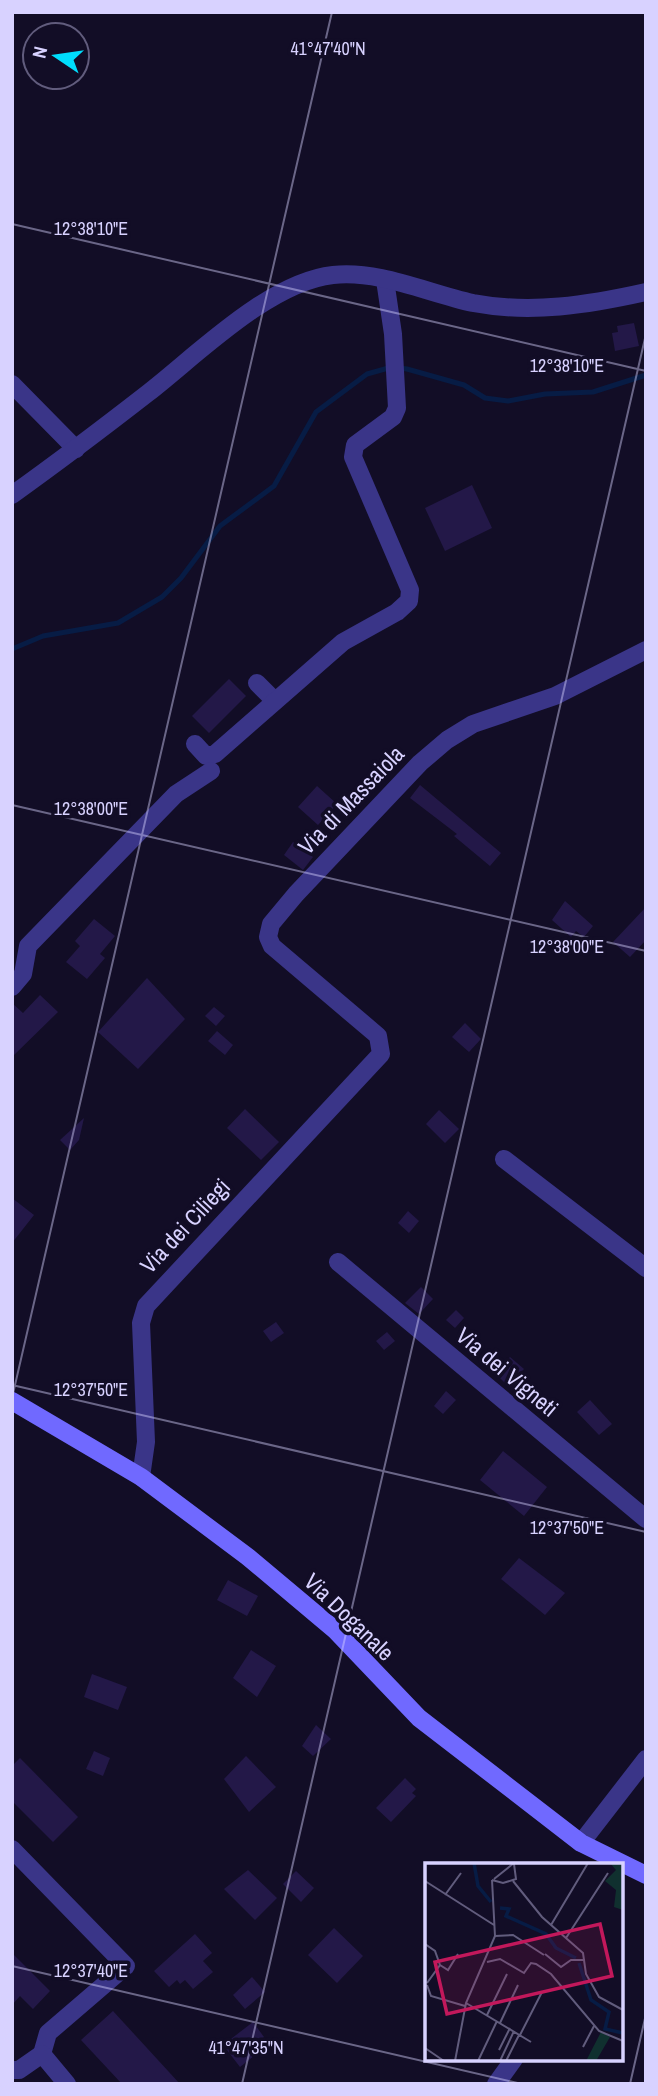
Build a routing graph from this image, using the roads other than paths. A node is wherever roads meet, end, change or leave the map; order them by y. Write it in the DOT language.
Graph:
graph roads {
  1 [pos="385,280"];
  2 [pos="646,292"];
  3 [pos="12,384"];
  4 [pos="76,449"];
  5 [pos="12,495"];
  6 [pos="646,650"];
  7 [pos="257,683"];
  8 [pos="275,701"];
  9 [pos="195,744"];
  10 [pos="211,771"];
  11 [pos="12,987"];
  12 [pos="380,1057"];
  13 [pos="504,1159"];
  14 [pos="338,1262"];
  15 [pos="646,1268"];
  16 [pos="12,1401"];
  17 [pos="141,1477"];
  18 [pos="646,1519"];
  19 [pos="646,1759"];
  20 [pos="582,1843"];
  21 [pos="12,1849"];
  22 [pos="610,1863"];
  23 [pos="623,1867"];
  24 [pos="646,1875"];
  25 [pos="42,2054"];
  26 [pos="513,2061"];
  27 [pos="12,2070"];
  28 [pos="67,2084"];
  29 [pos="496,2084"];
  1 -- 2 [label="street"];
  1 -- 4 [label="street"];
  1 -- 8 [label="street"];
  3 -- 4 [label="street"];
  4 -- 5 [label="street"];
  6 -- 12 [label="street, Via di Massaiola"];
  7 -- 8 [label="street"];
  8 -- 9 [label="street"];
  10 -- 11 [label="street"];
  12 -- 17 [label="street, Via dei Ciliegi"];
  13 -- 15 [label="street"];
  14 -- 18 [label="street, Via dei Vigneti"];
  16 -- 17 [label="main road, Via Doganale"];
  17 -- 20 [label="main road, Via Doganale"];
  19 -- 20 [label="street"];
  20 -- 22 [label="main road, Via Doganale"];
  21 -- 25 [label="street"];
  23 -- 24 [label="main road, Via Doganale"];
  25 -- 27 [label="street"];
  25 -- 28 [label="street"];
  26 -- 29 [label="street"];
}
